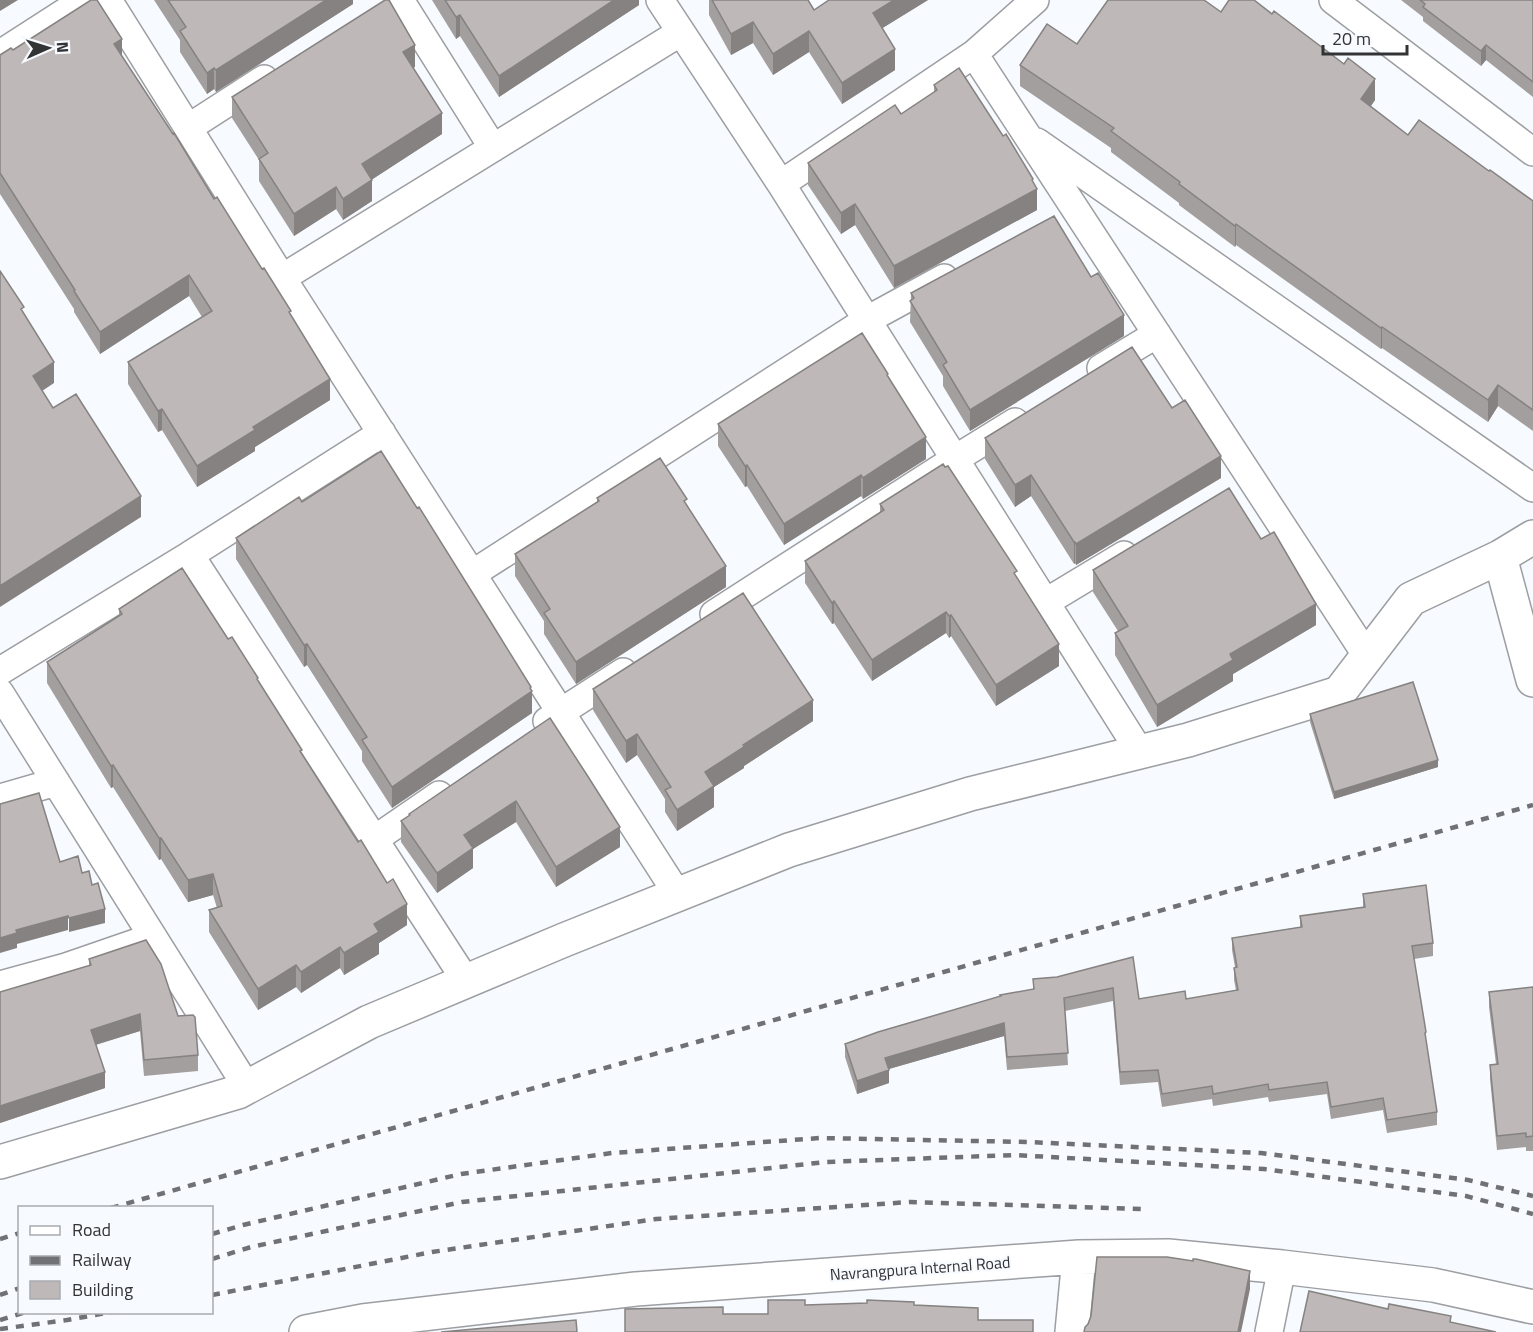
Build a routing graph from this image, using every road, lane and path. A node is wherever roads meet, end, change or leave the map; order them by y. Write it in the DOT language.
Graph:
graph roads {
  1 [pos="84,0"];
  2 [pos="108,0"];
  3 [pos="660,0"];
  4 [pos="1035,0"];
  5 [pos="1333,0"];
  6 [pos="389,2"];
  7 [pos="681,32"];
  8 [pos="0,54"];
  9 [pos="974,54"];
  10 [pos="289,64"];
  11 [pos="188,128"];
  12 [pos="1026,134"];
  13 [pos="492,148"];
  14 [pos="1533,152"];
  15 [pos="781,184"];
  16 [pos="970,264"];
  17 [pos="282,278"];
  18 [pos="867,320"];
  19 [pos="1157,334"];
  20 [pos="1076,384"];
  21 [pos="1036,409"];
  22 [pos="382,433"];
  23 [pos="955,459"];
  24 [pos="1533,488"];
  25 [pos="1533,537"];
  26 [pos="1149,540"];
  27 [pos="190,555"];
  28 [pos="1500,557"];
  29 [pos="472,574"];
  30 [pos="1046,602"];
  31 [pos="689,630"];
  32 [pos="1367,656"];
  33 [pos="639,661"];
  34 [pos="0,671"];
  35 [pos="1533,680"];
  36 [pos="0,693"];
  37 [pos="561,712"];
  38 [pos="531,732"];
  39 [pos="1140,752"];
  40 [pos="463,779"];
  41 [pos="56,782"];
  42 [pos="0,798"];
  43 [pos="375,839"];
  44 [pos="678,895"];
  45 [pos="153,937"];
  46 [pos="466,981"];
  47 [pos="0,985"];
  48 [pos="247,1087"];
  49 [pos="0,1162"];
  50 [pos="1079,1257"];
  51 [pos="1282,1267"];
  52 [pos="1533,1307"];
  53 [pos="306,1332"];
  54 [pos="1072,1332"];
  55 [pos="1269,1332"];
  1 -- 8 [label="street"];
  2 -- 11 [label="street"];
  3 -- 7 [label="street"];
  4 -- 9 [label="street"];
  5 -- 14 [label="street"];
  6 -- 13 [label="street"];
  7 -- 13 [label="street"];
  7 -- 15 [label="street"];
  9 -- 12 [label="street"];
  9 -- 15 [label="street"];
  10 -- 11 [label="street"];
  11 -- 17 [label="street"];
  12 -- 19 [label="street"];
  12 -- 24 [label="street"];
  13 -- 17 [label="street"];
  15 -- 18 [label="street"];
  16 -- 18 [label="street"];
  17 -- 22 [label="street"];
  18 -- 23 [label="street"];
  18 -- 29 [label="street"];
  19 -- 20 [label="street"];
  19 -- 32 [label="street"];
  21 -- 23 [label="street"];
  22 -- 27 [label="street"];
  22 -- 29 [label="street"];
  23 -- 30 [label="street"];
  23 -- 31 [label="street"];
  25 -- 28 [label="street"];
  26 -- 30 [label="street"];
  27 -- 34 [label="street"];
  27 -- 43 [label="street"];
  28 -- 32 [label="street"];
  28 -- 35 [label="street"];
  29 -- 37 [label="street"];
  30 -- 39 [label="street"];
  32 -- 39 [label="street"];
  33 -- 37 [label="street"];
  36 -- 41 [label="street"];
  37 -- 38 [label="street"];
  37 -- 44 [label="street"];
  39 -- 44 [label="street"];
  40 -- 43 [label="street"];
  41 -- 42 [label="street"];
  41 -- 45 [label="street"];
  43 -- 46 [label="street"];
  44 -- 46 [label="street"];
  45 -- 47 [label="street"];
  45 -- 48 [label="street"];
  46 -- 48 [label="street"];
  48 -- 49 [label="street"];
  50 -- 51 [label="street, Navrangpura Internal Road"];
  50 -- 53 [label="street, Navrangpura Internal Road"];
  50 -- 54 [label="street"];
  51 -- 52 [label="street, Navrangpura Internal Road"];
  51 -- 55 [label="street"];
}
